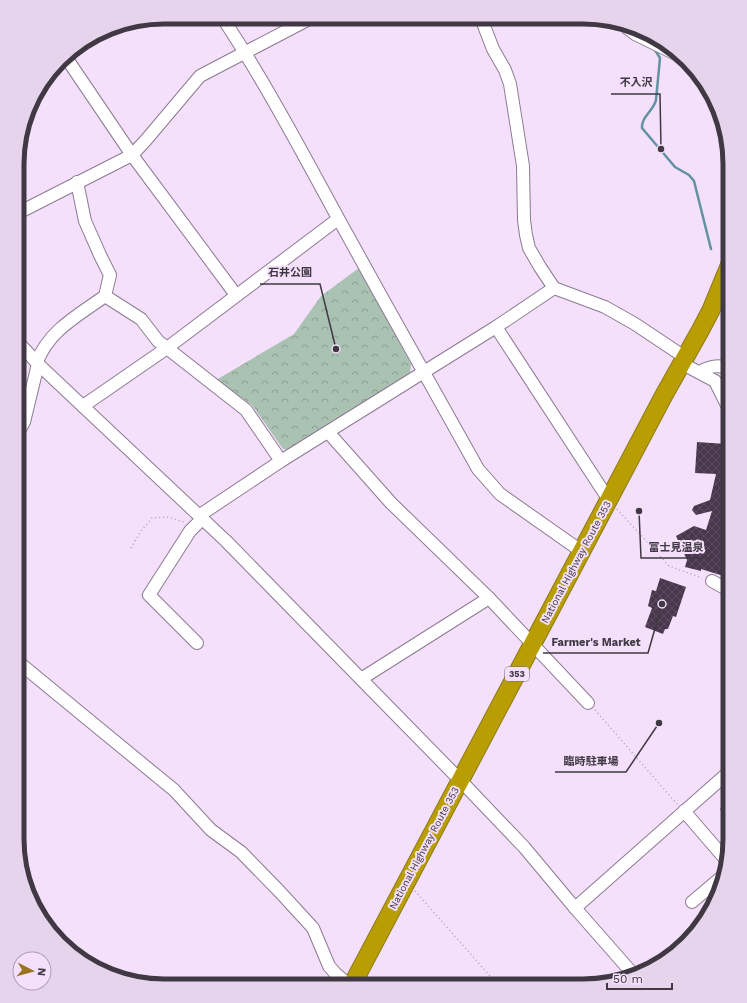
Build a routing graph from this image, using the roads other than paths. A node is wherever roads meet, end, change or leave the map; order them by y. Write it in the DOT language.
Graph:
graph roads {
  1 [pos="227,24"];
  2 [pos="299,24"];
  3 [pos="483,24"];
  4 [pos="637,35"];
  5 [pos="653,43"];
  6 [pos="245,52"];
  7 [pos="69,62"];
  8 [pos="132,155"];
  9 [pos="77,182"];
  10 [pos="24,210"];
  11 [pos="338,219"];
  12 [pos="723,281"];
  13 [pos="554,288"];
  14 [pos="236,295"];
  15 [pos="105,296"];
  16 [pos="496,327"];
  17 [pos="167,348"];
  18 [pos="24,349"];
  19 [pos="684,361"];
  20 [pos="38,364"];
  21 [pos="723,368"];
  22 [pos="423,372"];
  23 [pos="700,372"];
  24 [pos="723,397"];
  25 [pos="83,406"];
  26 [pos="24,411"];
  27 [pos="328,432"];
  28 [pos="281,461"];
  29 [pos="608,500"];
  30 [pos="200,520"];
  31 [pos="581,551"];
  32 [pos="712,581"];
  33 [pos="723,587"];
  34 [pos="489,598"];
  35 [pos="197,643"];
  36 [pos="533,643"];
  37 [pos="24,667"];
  38 [pos="360,679"];
  39 [pos="588,703"];
  40 [pos="723,777"];
  41 [pos="460,780"];
  42 [pos="684,811"];
  43 [pos="722,855"];
  44 [pos="717,881"];
  45 [pos="692,902"];
  46 [pos="575,908"];
  47 [pos="630,970"];
  48 [pos="342,979"];
  49 [pos="355,979"];
  1 -- 6 [label="street"];
  2 -- 6 [label="street"];
  3 -- 13 [label="street"];
  4 -- 5 [label="street"];
  6 -- 8 [label="street"];
  6 -- 11 [label="street"];
  7 -- 8 [label="street"];
  8 -- 9 [label="street"];
  8 -- 14 [label="street"];
  9 -- 10 [label="street"];
  9 -- 15 [label="street"];
  11 -- 14 [label="street"];
  11 -- 22 [label="street"];
  12 -- 19 [label="highway, National Highway Route 353 / 353"];
  13 -- 16 [label="street"];
  13 -- 19 [label="street"];
  14 -- 17 [label="street"];
  15 -- 17 [label="street"];
  15 -- 20 [label="street"];
  16 -- 22 [label="street"];
  16 -- 29 [label="street"];
  17 -- 25 [label="street"];
  17 -- 28 [label="street"];
  18 -- 20 [label="street"];
  19 -- 23 [label="street"];
  19 -- 29 [label="highway, National Highway Route 353 / 353"];
  20 -- 25 [label="street"];
  20 -- 26 [label="street"];
  21 -- 23 [label="street"];
  22 -- 27 [label="street"];
  22 -- 31 [label="street"];
  23 -- 24 [label="street"];
  25 -- 30 [label="street"];
  27 -- 28 [label="street"];
  27 -- 34 [label="street"];
  28 -- 30 [label="street"];
  29 -- 31 [label="highway, National Highway Route 353 / 353"];
  30 -- 35 [label="street"];
  30 -- 38 [label="street"];
  31 -- 36 [label="highway, National Highway Route 353 / 353"];
  32 -- 33 [label="street"];
  34 -- 36 [label="street"];
  34 -- 38 [label="street"];
  36 -- 39 [label="street"];
  36 -- 41 [label="highway, National Highway Route 353 / 353"];
  37 -- 48 [label="street"];
  38 -- 41 [label="street"];
  40 -- 42 [label="street"];
  41 -- 46 [label="street"];
  41 -- 49 [label="highway, National Highway Route 353 / 353"];
  42 -- 43 [label="street"];
  42 -- 46 [label="street"];
  44 -- 45 [label="street"];
  46 -- 47 [label="street"];
}
